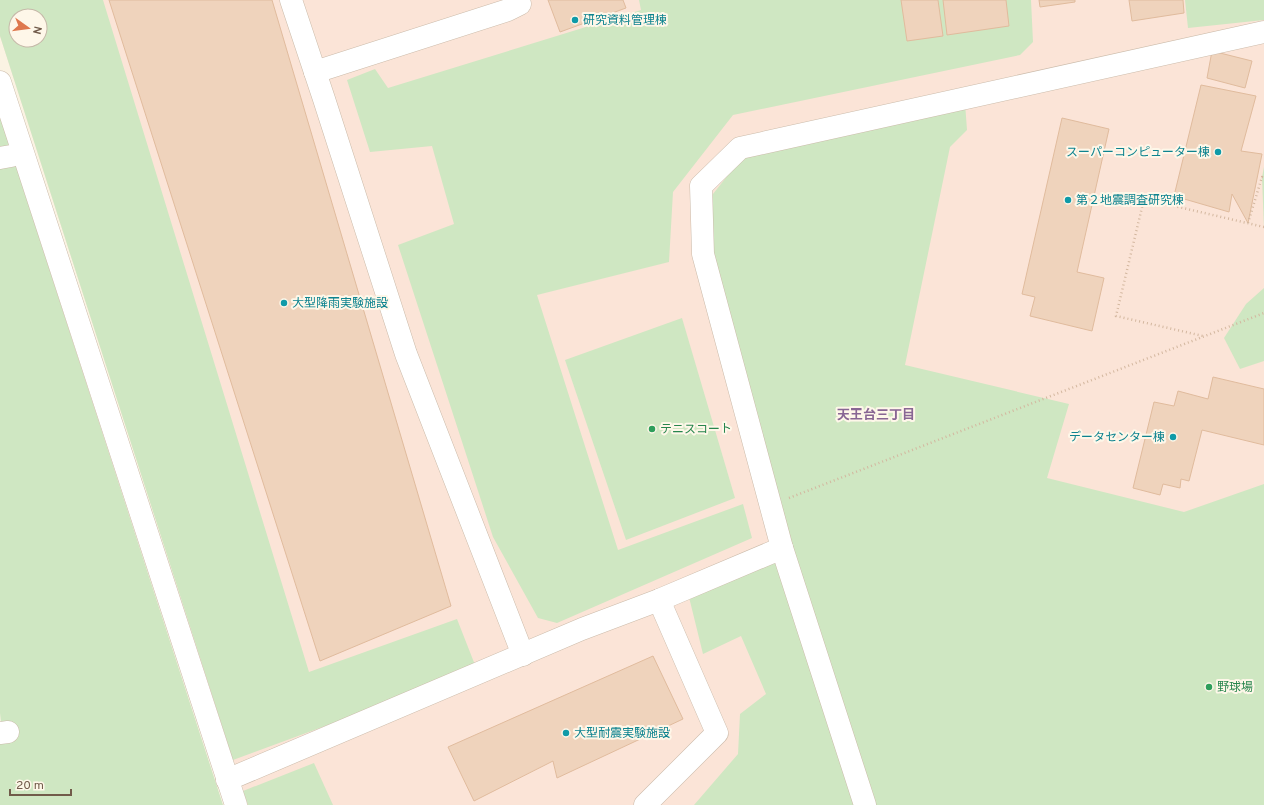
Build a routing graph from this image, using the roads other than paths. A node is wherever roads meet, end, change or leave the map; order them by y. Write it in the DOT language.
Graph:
graph roads {
  1 [pos="291,0"];
  2 [pos="524,1"];
  3 [pos="1264,32"];
  4 [pos="315,72"];
  5 [pos="0,82"];
  6 [pos="782,548"];
  7 [pos="659,600"];
  8 [pos="523,655"];
  9 [pos="227,780"];
  10 [pos="236,805"];
  11 [pos="645,805"];
  12 [pos="864,805"];
  1 -- 4 [label="street"];
  2 -- 4 [label="street"];
  3 -- 6 [label="street"];
  4 -- 8 [label="street"];
  5 -- 9 [label="street"];
  6 -- 7 [label="street"];
  6 -- 12 [label="street"];
  7 -- 8 [label="street"];
  7 -- 11 [label="street"];
  8 -- 9 [label="street"];
  9 -- 10 [label="street"];
}
